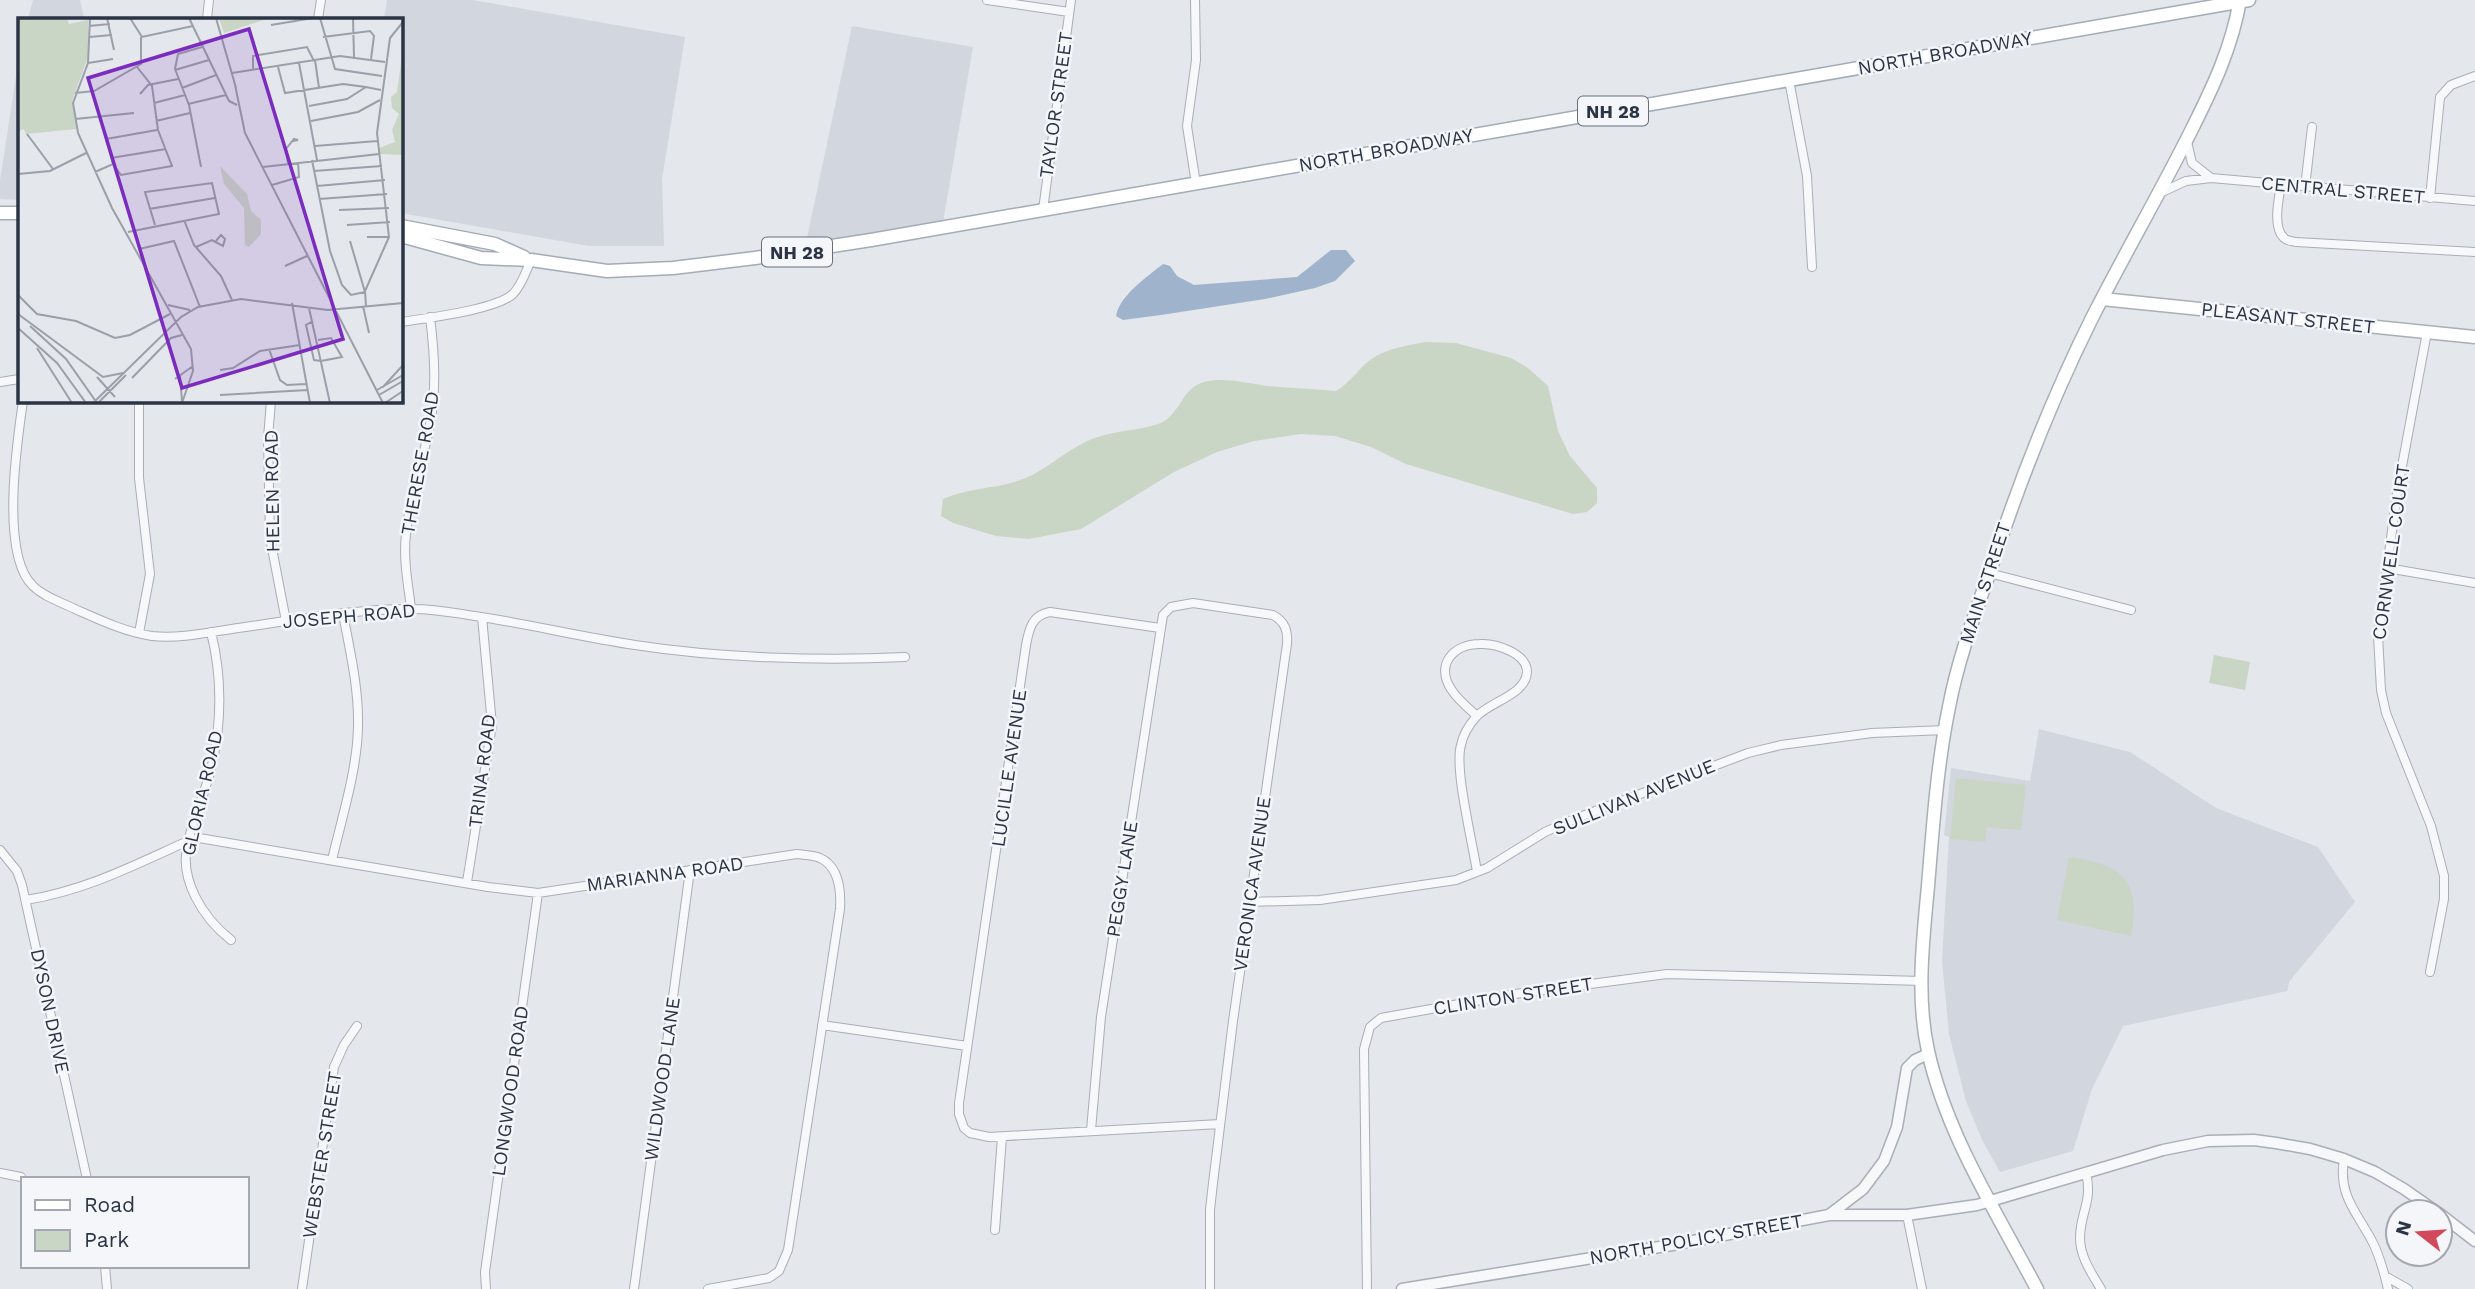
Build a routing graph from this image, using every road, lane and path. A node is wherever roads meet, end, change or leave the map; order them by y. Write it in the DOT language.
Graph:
graph roads {
  1 [pos="209,0"];
  2 [pos="321,0"];
  3 [pos="987,0"];
  4 [pos="1071,0"];
  5 [pos="1195,0"];
  6 [pos="2243,1"];
  7 [pos="1069,12"];
  8 [pos="207,18"];
  9 [pos="318,18"];
  10 [pos="2475,76"];
  11 [pos="1789,80"];
  12 [pos="2312,127"];
  13 [pos="2186,140"];
  14 [pos="2211,178"];
  15 [pos="1196,184"];
  16 [pos="2281,185"];
  17 [pos="2305,187"];
  18 [pos="2159,194"];
  19 [pos="2430,198"];
  20 [pos="2475,201"];
  21 [pos="1043,210"];
  22 [pos="0,213"];
  23 [pos="18,213"];
  24 [pos="402,226"];
  25 [pos="402,236"];
  26 [pos="2475,252"];
  27 [pos="531,260"];
  28 [pos="1812,267"];
  29 [pos="2102,299"];
  30 [pos="430,317"];
  31 [pos="402,322"];
  32 [pos="2427,332"];
  33 [pos="2475,337"];
  34 [pos="18,379"];
  35 [pos="0,382"];
  36 [pos="23,402"];
  37 [pos="139,402"];
  38 [pos="271,402"];
  39 [pos="2387,568"];
  40 [pos="1989,573"];
  41 [pos="2475,583"];
  42 [pos="411,608"];
  43 [pos="2131,610"];
  44 [pos="343,614"];
  45 [pos="482,617"];
  46 [pos="286,621"];
  47 [pos="1160,628"];
  48 [pos="211,632"];
  49 [pos="139,633"];
  50 [pos="905,657"];
  51 [pos="1477,716"];
  52 [pos="1945,730"];
  53 [pos="188,841"];
  54 [pos="0,850"];
  55 [pos="332,860"];
  56 [pos="690,870"];
  57 [pos="1477,872"];
  58 [pos="467,883"];
  59 [pos="538,893"];
  60 [pos="26,900"];
  61 [pos="1250,902"];
  62 [pos="231,940"];
  63 [pos="2430,972"];
  64 [pos="1922,981"];
  65 [pos="822,1025"];
  66 [pos="357,1026"];
  67 [pos="967,1046"];
  68 [pos="1928,1054"];
  69 [pos="1220,1124"];
  70 [pos="1091,1130"];
  71 [pos="1002,1137"];
  72 [pos="2344,1159"];
  73 [pos="0,1173"];
  74 [pos="2086,1173"];
  75 [pos="21,1177"];
  76 [pos="87,1177"];
  77 [pos="2417,1198"];
  78 [pos="1991,1201"];
  79 [pos="1907,1214"];
  80 [pos="1829,1215"];
  81 [pos="2454,1225"];
  82 [pos="995,1230"];
  83 [pos="2475,1241"];
  84 [pos="105,1268"];
  85 [pos="2385,1276"];
  86 [pos="107,1289"];
  87 [pos="302,1289"];
  88 [pos="486,1289"];
  89 [pos="634,1289"];
  90 [pos="708,1289"];
  91 [pos="1210,1289"];
  92 [pos="1367,1289"];
  93 [pos="1402,1289"];
  94 [pos="1922,1289"];
  95 [pos="2037,1289"];
  96 [pos="2101,1289"];
  97 [pos="2388,1289"];
  98 [pos="2408,1289"];
  1 -- 8 [label="street"];
  2 -- 9 [label="street"];
  3 -- 7 [label="street"];
  4 -- 7 [label="street, TAYLOR STREET"];
  5 -- 15 [label="street"];
  6 -- 11 [label="main road, NORTH BROADWAY / NH 28"];
  6 -- 13 [label="main road, MAIN STREET"];
  7 -- 21 [label="street, TAYLOR STREET"];
  10 -- 19 [label="street"];
  11 -- 15 [label="main road, NORTH BROADWAY / NH 28"];
  11 -- 28 [label="street"];
  12 -- 17 [label="street"];
  13 -- 14 [label="street"];
  13 -- 18 [label="main road, MAIN STREET"];
  14 -- 16 [label="street, CENTRAL STREET"];
  14 -- 18 [label="street, CENTRAL STREET"];
  15 -- 21 [label="main road, NORTH BROADWAY / NH 28"];
  16 -- 17 [label="street, CENTRAL STREET"];
  16 -- 26 [label="street"];
  17 -- 19 [label="street, CENTRAL STREET"];
  18 -- 29 [label="main road, MAIN STREET"];
  19 -- 20 [label="street, CENTRAL STREET"];
  21 -- 27 [label="main road, NORTH BROADWAY / NH 28"];
  22 -- 23 [label="main road"];
  24 -- 27 [label="main road, NORTH BROADWAY / NH 28"];
  25 -- 27 [label="main road, NORTH BROADWAY / NH 28"];
  27 -- 30 [label="street"];
  29 -- 32 [label="main road, PLEASANT STREET"];
  29 -- 40 [label="main road, MAIN STREET"];
  30 -- 31 [label="street"];
  30 -- 42 [label="street, THERESE ROAD"];
  32 -- 33 [label="main road, PLEASANT STREET"];
  32 -- 39 [label="street, CORNWELL COURT"];
  34 -- 35 [label="street"];
  36 -- 49 [label="street, JOSEPH ROAD"];
  37 -- 49 [label="street"];
  38 -- 46 [label="street, HELEN ROAD"];
  39 -- 41 [label="street"];
  39 -- 63 [label="street, CORNWELL COURT"];
  40 -- 43 [label="street"];
  40 -- 52 [label="main road, MAIN STREET"];
  42 -- 44 [label="street, JOSEPH ROAD"];
  42 -- 45 [label="street, JOSEPH ROAD"];
  44 -- 46 [label="street, JOSEPH ROAD"];
  44 -- 55 [label="street"];
  45 -- 50 [label="street, JOSEPH ROAD"];
  45 -- 58 [label="street, TRINA ROAD"];
  46 -- 48 [label="street, JOSEPH ROAD"];
  47 -- 61 [label="street, VERONICA AVENUE"];
  47 -- 67 [label="street, LUCILLE AVENUE"];
  47 -- 70 [label="street, PEGGY LANE"];
  48 -- 49 [label="street, JOSEPH ROAD"];
  48 -- 53 [label="street, GLORIA ROAD"];
  51 -- 51 [label="street"];
  51 -- 57 [label="street"];
  52 -- 57 [label="street, SULLIVAN AVENUE"];
  52 -- 64 [label="main road, MAIN STREET"];
  53 -- 55 [label="street, MARIANNA ROAD"];
  53 -- 60 [label="street, MARIANNA ROAD"];
  53 -- 62 [label="street, GLORIA ROAD"];
  54 -- 60 [label="street, DYSON DRIVE"];
  55 -- 58 [label="street, MARIANNA ROAD"];
  56 -- 59 [label="street, MARIANNA ROAD"];
  56 -- 65 [label="street, MARIANNA ROAD"];
  56 -- 89 [label="street, WILDWOOD LANE"];
  57 -- 61 [label="street, SULLIVAN AVENUE"];
  58 -- 59 [label="street, MARIANNA ROAD"];
  59 -- 88 [label="street, LONGWOOD ROAD"];
  60 -- 76 [label="street, DYSON DRIVE"];
  61 -- 69 [label="street, VERONICA AVENUE"];
  64 -- 68 [label="main road, MAIN STREET"];
  64 -- 92 [label="street, CLINTON STREET"];
  65 -- 67 [label="street"];
  65 -- 90 [label="street, MARIANNA ROAD"];
  66 -- 87 [label="street, WEBSTER STREET"];
  67 -- 71 [label="street, LUCILLE AVENUE"];
  68 -- 78 [label="main road, MAIN STREET"];
  68 -- 80 [label="street"];
  69 -- 70 [label="street, LUCILLE AVENUE"];
  69 -- 91 [label="street, VERONICA AVENUE"];
  70 -- 71 [label="street, LUCILLE AVENUE"];
  71 -- 82 [label="street"];
  72 -- 74 [label="street, NORTH POLICY STREET"];
  72 -- 77 [label="street, NORTH POLICY STREET"];
  72 -- 85 [label="street"];
  73 -- 75 [label="street"];
  74 -- 78 [label="street, NORTH POLICY STREET"];
  74 -- 96 [label="street"];
  78 -- 79 [label="street, NORTH POLICY STREET"];
  78 -- 95 [label="main road, MAIN STREET"];
  79 -- 80 [label="street, NORTH POLICY STREET"];
  79 -- 94 [label="street"];
  80 -- 93 [label="street, NORTH POLICY STREET"];
  81 -- 83 [label="street, NORTH POLICY STREET"];
  84 -- 86 [label="street"];
  85 -- 97 [label="street"];
  85 -- 98 [label="street"];
}
